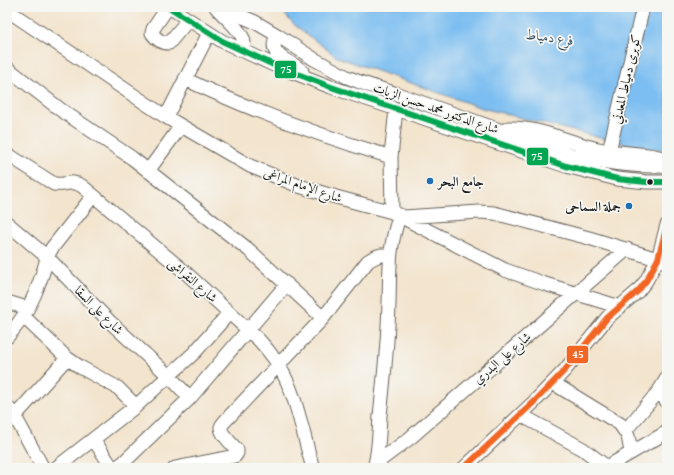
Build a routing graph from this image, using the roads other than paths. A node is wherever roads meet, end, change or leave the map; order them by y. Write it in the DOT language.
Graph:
graph roads {
  1 [pos="169,7"];
  2 [pos="216,7"];
  3 [pos="220,7"];
  4 [pos="636,7"];
  5 [pos="643,7"];
  6 [pos="10,11"];
  7 [pos="188,20"];
  8 [pos="209,33"];
  9 [pos="277,35"];
  10 [pos="239,50"];
  11 [pos="7,68"];
  12 [pos="185,79"];
  13 [pos="310,79"];
  14 [pos="396,109"];
  15 [pos="166,117"];
  16 [pos="181,126"];
  17 [pos="497,128"];
  18 [pos="605,150"];
  19 [pos="7,154"];
  20 [pos="391,157"];
  21 [pos="667,159"];
  22 [pos="667,166"];
  23 [pos="148,171"];
  24 [pos="667,182"];
  25 [pos="93,196"];
  26 [pos="398,215"];
  27 [pos="7,223"];
  28 [pos="667,225"];
  29 [pos="627,249"];
  30 [pos="390,255"];
  31 [pos="47,257"];
  32 [pos="662,260"];
  33 [pos="287,284"];
  34 [pos="576,294"];
  35 [pos="7,302"];
  36 [pos="620,307"];
  37 [pos="25,312"];
  38 [pos="229,313"];
  39 [pos="323,318"];
  40 [pos="248,330"];
  41 [pos="7,337"];
  42 [pos="68,358"];
  43 [pos="278,364"];
  44 [pos="169,376"];
  45 [pos="667,378"];
  46 [pos="553,383"];
  47 [pos="659,391"];
  48 [pos="190,398"];
  49 [pos="667,402"];
  50 [pos="136,406"];
  51 [pos="11,411"];
  52 [pos="521,415"];
  53 [pos="625,431"];
  54 [pos="667,432"];
  55 [pos="94,440"];
  56 [pos="631,452"];
  57 [pos="375,466"];
  58 [pos="606,467"];
  59 [pos="43,468"];
  60 [pos="56,468"];
  61 [pos="175,468"];
  62 [pos="313,468"];
  63 [pos="464,468"];
  1 -- 7 [label="street, شارع الدكتور محمد حسن الزيات"];
  1 -- 7 [label="street"];
  2 -- 10 [label="street"];
  3 -- 9 [label="street, شارع الدكتور محمد حسن الزيات"];
  4 -- 18 [label="street, كوبرى دمياط المعدني"];
  5 -- 18 [label="street, كوبرى دمياط المعدني"];
  6 -- 15 [label="street, شارع الإمام المراغى"];
  7 -- 8 [label="street, شارع الدكتور محمد حسن الزيات"];
  8 -- 10 [label="street, شارع الدكتور محمد حسن الزيات"];
  8 -- 12 [label="street"];
  9 -- 13 [label="street"];
  9 -- 17 [label="street, شارع الدكتور محمد حسن الزيات"];
  10 -- 13 [label="street, شارع الدكتور محمد حسن الزيات"];
  11 -- 23 [label="street"];
  12 -- 15 [label="street"];
  12 -- 20 [label="street"];
  13 -- 14 [label="street, شارع الدكتور محمد حسن الزيات"];
  14 -- 20 [label="street"];
  14 -- 24 [label="street, شارع الدكتور محمد حسن الزيات"];
  15 -- 16 [label="street, شارع الإمام المراغى"];
  16 -- 23 [label="street"];
  16 -- 26 [label="street, شارع الإمام المراغى"];
  17 -- 18 [label="street"];
  17 -- 22 [label="street, شارع الدكتور محمد حسن الزيات"];
  18 -- 21 [label="street"];
  19 -- 25 [label="street, شارع النقراشى"];
  20 -- 26 [label="street"];
  23 -- 33 [label="street"];
  25 -- 31 [label="street"];
  25 -- 38 [label="street, شارع النقراشى"];
  26 -- 29 [label="street"];
  26 -- 30 [label="street"];
  26 -- 34 [label="street, شارع الإمام المراغى"];
  27 -- 31 [label="street, شارع على السقا"];
  28 -- 32 [label="street"];
  29 -- 32 [label="street"];
  29 -- 34 [label="street, شارع على البدري"];
  30 -- 39 [label="street"];
  30 -- 57 [label="street"];
  31 -- 37 [label="street"];
  31 -- 44 [label="street, شارع على السقا"];
  32 -- 36 [label="street"];
  33 -- 39 [label="street"];
  33 -- 40 [label="street"];
  34 -- 36 [label="street, شارع الإمام المراغى"];
  34 -- 57 [label="street, شارع على البدري"];
  35 -- 37 [label="street"];
  36 -- 46 [label="street"];
  37 -- 41 [label="street"];
  37 -- 42 [label="street"];
  38 -- 40 [label="street, شارع النقراشى"];
  38 -- 44 [label="street"];
  39 -- 43 [label="street"];
  40 -- 43 [label="street, شارع النقراشى"];
  40 -- 48 [label="street"];
  42 -- 50 [label="street"];
  42 -- 51 [label="street"];
  43 -- 61 [label="street"];
  43 -- 62 [label="street, شارع النقراشى"];
  44 -- 48 [label="street, شارع على السقا"];
  44 -- 50 [label="street"];
  45 -- 47 [label="street"];
  46 -- 52 [label="street"];
  46 -- 53 [label="street"];
  47 -- 49 [label="street"];
  47 -- 53 [label="street"];
  48 -- 55 [label="street"];
  50 -- 55 [label="street"];
  51 -- 59 [label="street"];
  52 -- 58 [label="street"];
  52 -- 63 [label="street"];
  53 -- 56 [label="street"];
  54 -- 56 [label="street"];
  55 -- 60 [label="street"];
  56 -- 58 [label="street"];
}
